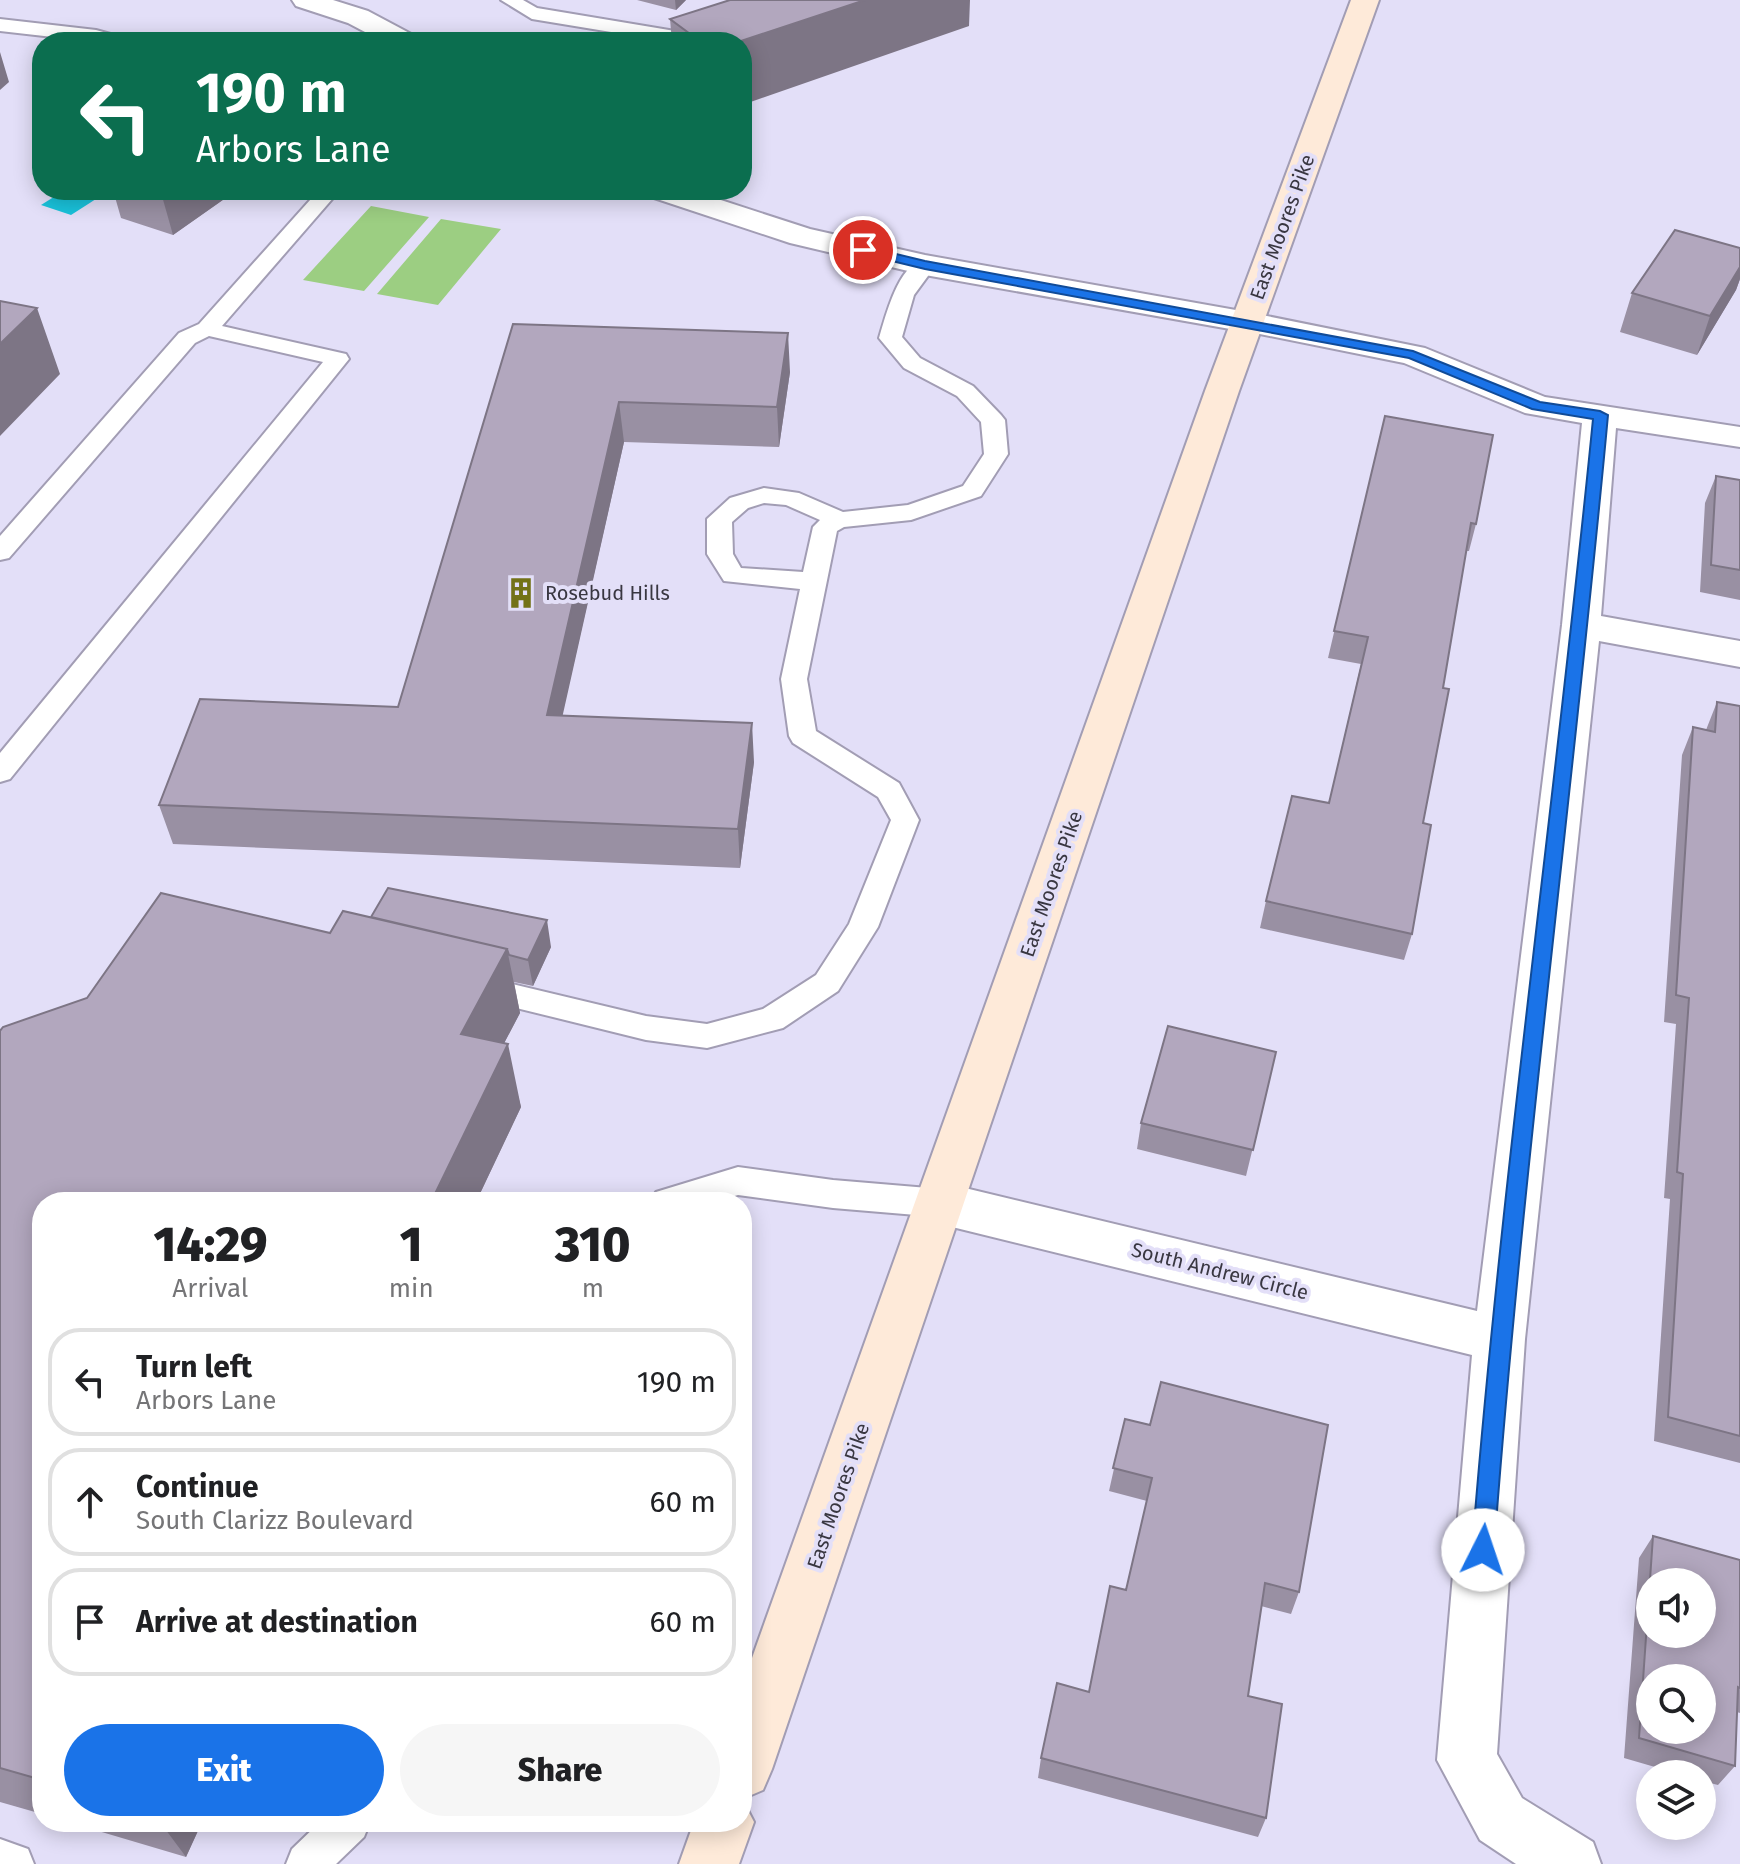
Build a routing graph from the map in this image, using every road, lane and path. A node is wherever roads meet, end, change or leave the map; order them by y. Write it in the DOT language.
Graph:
graph roads {
  1 [pos="306,0"];
  2 [pos="510,0"];
  3 [pos="1365,0"];
  4 [pos="0,25"];
  5 [pos="723,25"];
  6 [pos="61,32"];
  7 [pos="386,32"];
  8 [pos="646,32"];
  9 [pos="701,32"];
  10 [pos="321,200"];
  11 [pos="690,200"];
  12 [pos="925,265"];
  13 [pos="1247,322"];
  14 [pos="207,329"];
  15 [pos="1600,415"];
  16 [pos="1740,437"];
  17 [pos="839,520"];
  18 [pos="0,552"];
  19 [pos="814,581"];
  20 [pos="1581,625"];
  21 [pos="1740,654"];
  22 [pos="0,772"];
  23 [pos="448,981"];
  24 [pos="701,1192"];
  25 [pos="940,1203"];
  26 [pos="1499,1339"];
  27 [pos="752,1740"];
  28 [pos="339,1832"];
  29 [pos="720,1832"];
  30 [pos="0,1860"];
  31 [pos="13,1864"];
  32 [pos="307,1864"];
  33 [pos="709,1864"];
  34 [pos="1571,1864"];
  1 -- 7 [label="street"];
  2 -- 8 [label="lane"];
  3 -- 13 [label="main road, East Moores Pike"];
  4 -- 6 [label="lane"];
  5 -- 9 [label="lane"];
  10 -- 14 [label="lane"];
  11 -- 12 [label="street"];
  12 -- 13 [label="street"];
  12 -- 17 [label="lane"];
  13 -- 15 [label="street"];
  13 -- 25 [label="main road, East Moores Pike"];
  14 -- 18 [label="lane"];
  14 -- 22 [label="lane"];
  15 -- 16 [label="street"];
  15 -- 20 [label="street"];
  17 -- 19 [label="lane"];
  17 -- 19 [label="lane"];
  19 -- 23 [label="lane"];
  20 -- 21 [label="street"];
  20 -- 26 [label="street"];
  24 -- 25 [label="lane"];
  25 -- 26 [label="street, South Andrew Circle"];
  25 -- 27 [label="main road, East Moores Pike"];
  26 -- 34 [label="street"];
  28 -- 32 [label="lane"];
  29 -- 33 [label="main road"];
  30 -- 31 [label="lane"];
}
